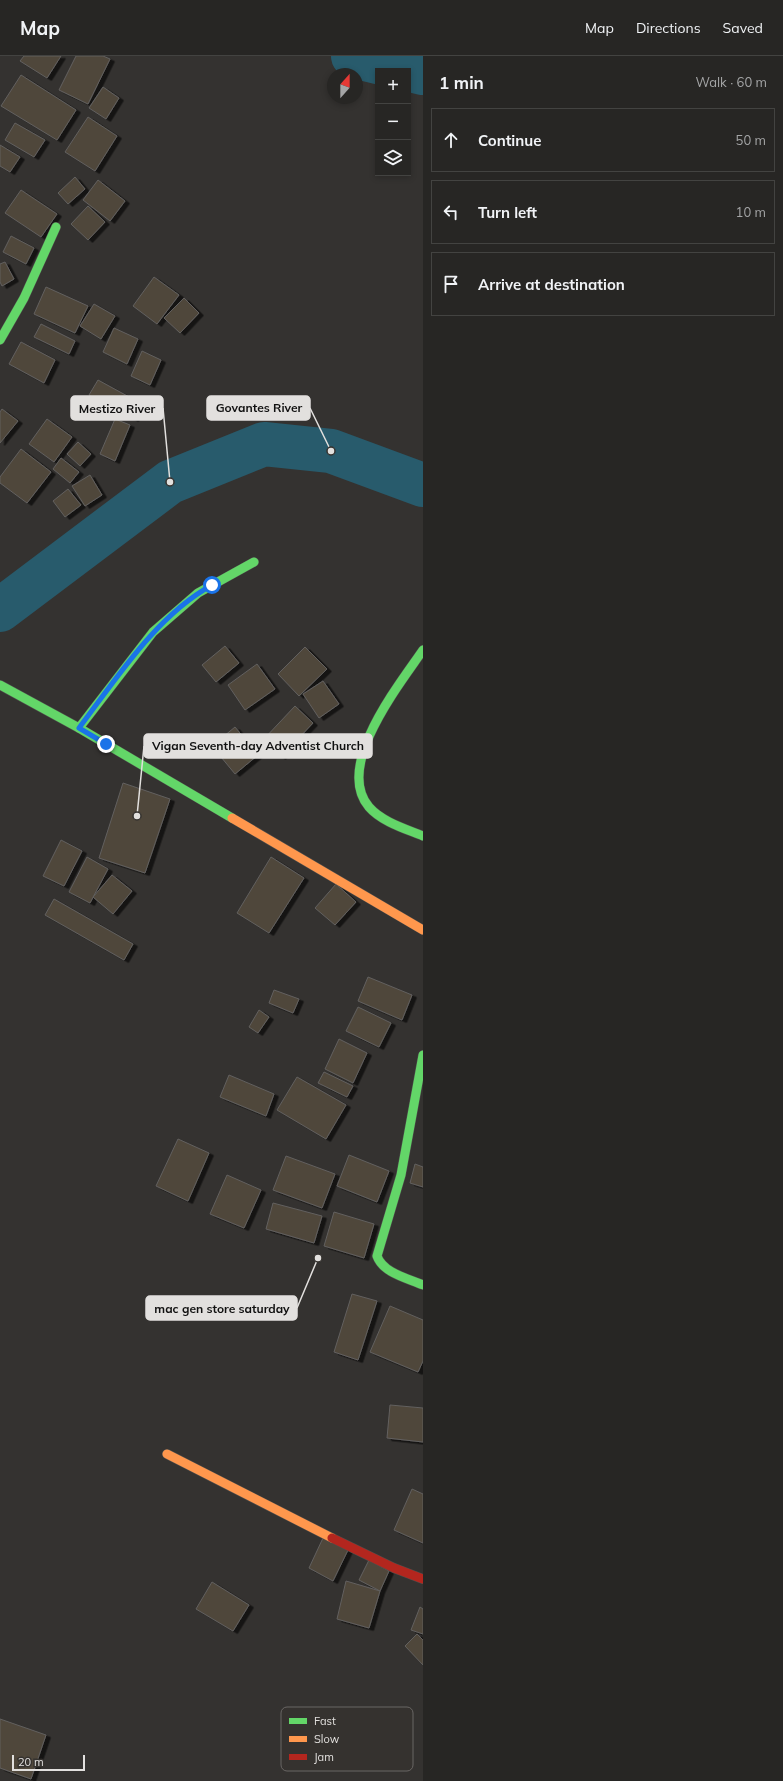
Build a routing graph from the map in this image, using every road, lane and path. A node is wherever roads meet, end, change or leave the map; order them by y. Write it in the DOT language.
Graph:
graph roads {
  1 [pos="56,227"];
  2 [pos="0,340"];
  3 [pos="254,562"];
  4 [pos="423,650"];
  5 [pos="0,685"];
  6 [pos="79,728"];
  7 [pos="423,836"];
  8 [pos="423,930"];
  9 [pos="423,1055"];
  10 [pos="423,1286"];
  11 [pos="167,1454"];
  12 [pos="423,1578"];
  1 -- 2 [label="street"];
  3 -- 6 [label="street"];
  4 -- 7 [label="street"];
  5 -- 6 [label="street"];
  6 -- 8 [label="street"];
  9 -- 10 [label="street"];
  11 -- 12 [label="street"];
}
